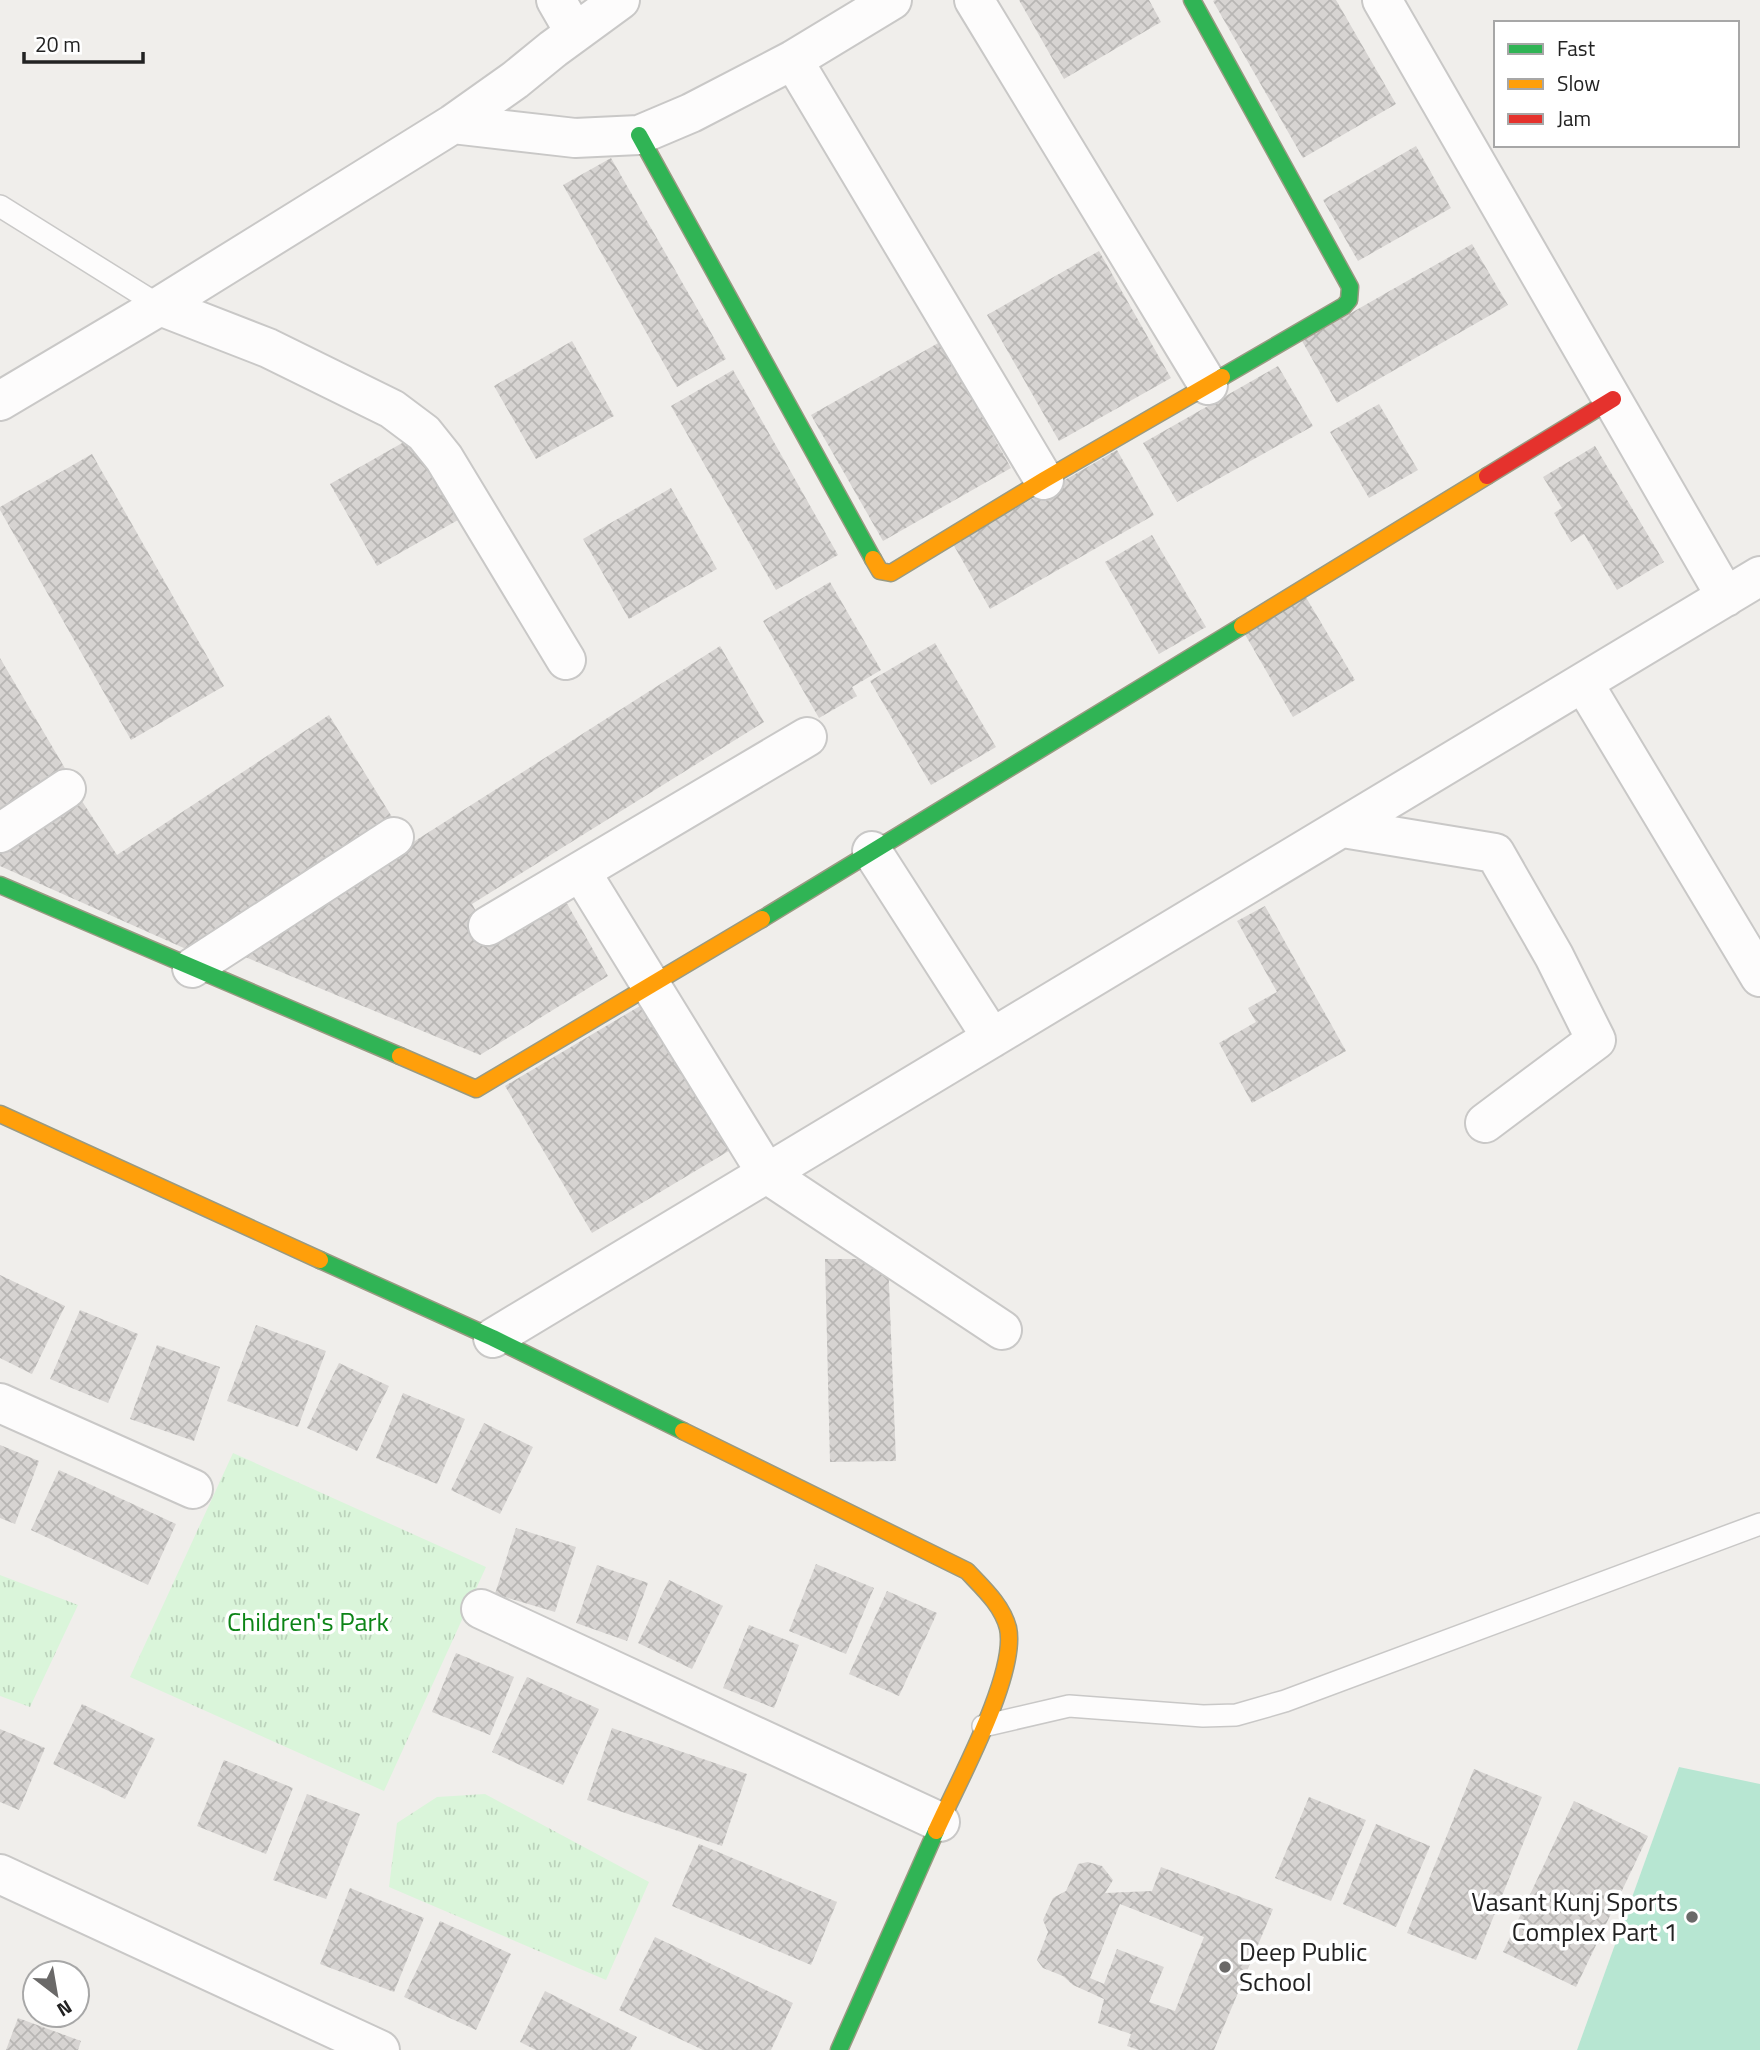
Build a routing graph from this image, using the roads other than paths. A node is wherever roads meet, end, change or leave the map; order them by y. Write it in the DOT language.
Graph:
graph roads {
  1 [pos="556,0"];
  2 [pos="620,0"];
  3 [pos="892,0"];
  4 [pos="974,0"];
  5 [pos="1192,0"];
  6 [pos="1397,5"];
  7 [pos="575,33"];
  8 [pos="793,60"];
  9 [pos="453,124"];
  10 [pos="639,135"];
  11 [pos="0,206"];
  12 [pos="160,306"];
  13 [pos="1208,384"];
  14 [pos="1613,399"];
  15 [pos="0,401"];
  16 [pos="1044,480"];
  17 [pos="1760,576"];
  18 [pos="1726,597"];
  19 [pos="566,660"];
  20 [pos="1584,684"];
  21 [pos="807,737"];
  22 [pos="66,789"];
  23 [pos="1343,828"];
  24 [pos="0,833"];
  25 [pos="394,837"];
  26 [pos="872,851"];
  27 [pos="581,872"];
  28 [pos="0,885"];
  29 [pos="488,926"];
  30 [pos="192,968"];
  31 [pos="1760,977"];
  32 [pos="652,986"];
  33 [pos="992,1038"];
  34 [pos="0,1114"];
  35 [pos="1485,1123"];
  36 [pos="767,1174"];
  37 [pos="1002,1330"];
  38 [pos="494,1338"];
  39 [pos="0,1402"];
  40 [pos="193,1489"];
  41 [pos="1760,1524"];
  42 [pos="481,1609"];
  43 [pos="983,1726"];
  44 [pos="940,1822"];
  45 [pos="0,1874"];
  46 [pos="380,2050"];
  47 [pos="839,2050"];
  1 -- 7 [label="street"];
  2 -- 7 [label="street"];
  3 -- 8 [label="street"];
  4 -- 13 [label="street"];
  5 -- 13 [label="street"];
  6 -- 14 [label="street"];
  7 -- 9 [label="street"];
  8 -- 10 [label="street"];
  8 -- 16 [label="street"];
  9 -- 10 [label="street"];
  9 -- 12 [label="street"];
  10 -- 16 [label="street"];
  11 -- 12 [label="lane"];
  12 -- 15 [label="street"];
  12 -- 19 [label="street"];
  13 -- 16 [label="street"];
  14 -- 18 [label="street"];
  14 -- 26 [label="street"];
  17 -- 18 [label="street"];
  18 -- 20 [label="street"];
  20 -- 23 [label="street"];
  20 -- 31 [label="street"];
  21 -- 27 [label="street"];
  22 -- 24 [label="street"];
  23 -- 33 [label="street"];
  23 -- 35 [label="street"];
  25 -- 30 [label="street"];
  26 -- 32 [label="street"];
  26 -- 33 [label="street"];
  27 -- 29 [label="street"];
  27 -- 32 [label="street"];
  28 -- 30 [label="street"];
  30 -- 32 [label="street"];
  32 -- 36 [label="street"];
  33 -- 36 [label="street"];
  34 -- 38 [label="street"];
  36 -- 37 [label="street"];
  36 -- 38 [label="street"];
  38 -- 43 [label="street"];
  39 -- 40 [label="street"];
  41 -- 43 [label="lane"];
  42 -- 44 [label="street"];
  43 -- 44 [label="street"];
  44 -- 47 [label="street"];
  45 -- 46 [label="street"];
}
